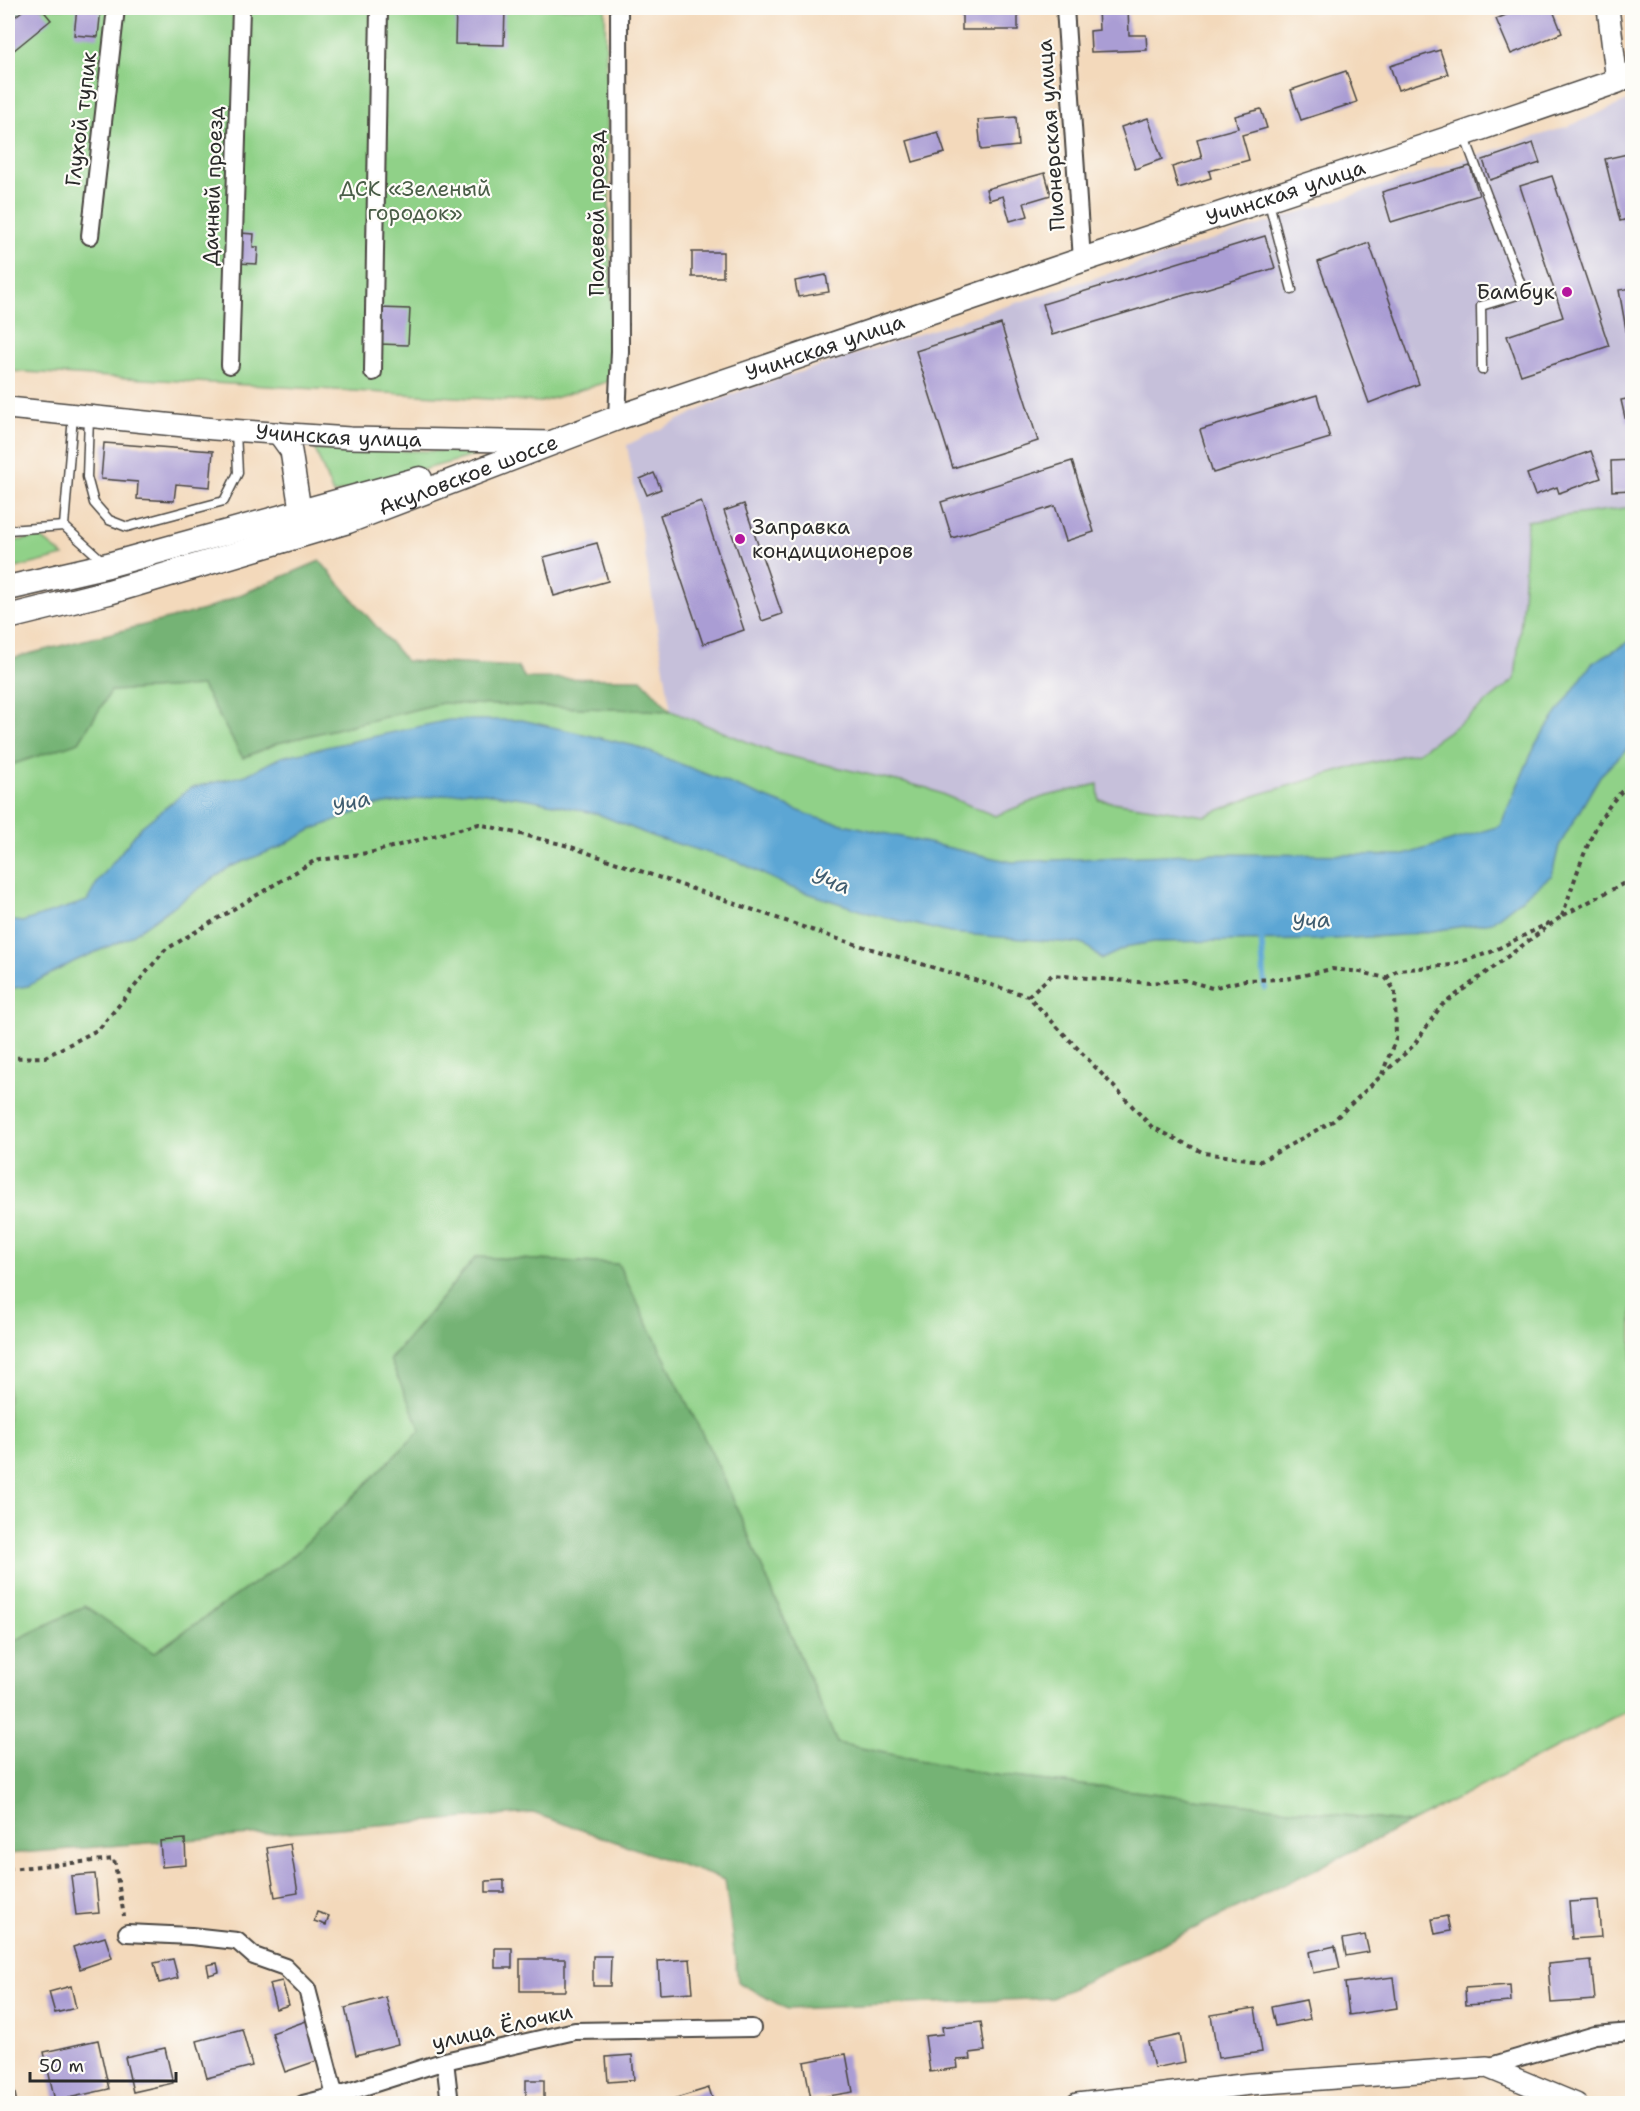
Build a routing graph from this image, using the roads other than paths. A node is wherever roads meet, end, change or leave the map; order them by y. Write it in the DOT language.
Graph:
graph roads {
  1 [pos="116,8"];
  2 [pos="242,8"];
  3 [pos="379,8"];
  4 [pos="619,8"];
  5 [pos="1065,8"];
  6 [pos="1608,8"];
  7 [pos="1625,77"];
  8 [pos="1463,134"];
  9 [pos="1268,199"];
  10 [pos="90,236"];
  11 [pos="1082,260"];
  12 [pos="1292,290"];
  13 [pos="230,365"];
  14 [pos="1482,370"];
  15 [pos="373,372"];
  16 [pos="8,408"];
  17 [pos="81,415"];
  18 [pos="617,417"];
  19 [pos="236,430"];
  20 [pos="278,433"];
  21 [pos="555,442"];
  22 [pos="302,512"];
  23 [pos="64,526"];
  24 [pos="8,530"];
  25 [pos="300,536"];
  26 [pos="108,565"];
  27 [pos="8,588"];
  28 [pos="8,617"];
  29 [pos="127,1933"];
  30 [pos="752,2028"];
  31 [pos="1632,2032"];
  32 [pos="445,2061"];
  33 [pos="1486,2067"];
  34 [pos="335,2096"];
  35 [pos="303,2103"];
  36 [pos="450,2103"];
  37 [pos="1077,2103"];
  38 [pos="1576,2103"];
  1 -- 10 [label="street, Глухой тупик"];
  2 -- 13 [label="street, Дачный проезд"];
  3 -- 15 [label="street"];
  4 -- 18 [label="street, Полевой проезд"];
  5 -- 11 [label="street, Пионерская улица"];
  6 -- 7 [label="street"];
  7 -- 8 [label="main road, Учинская улица"];
  8 -- 9 [label="main road, Учинская улица"];
  8 -- 14 [label="lane"];
  9 -- 11 [label="main road, Учинская улица"];
  9 -- 12 [label="lane"];
  11 -- 18 [label="main road, Учинская улица"];
  16 -- 17 [label="street, Учинская улица"];
  17 -- 19 [label="street, Учинская улица"];
  17 -- 19 [label="lane"];
  17 -- 23 [label="lane"];
  18 -- 21 [label="main road, Учинская улица"];
  19 -- 20 [label="street, Учинская улица"];
  20 -- 21 [label="street, Учинская улица"];
  20 -- 22 [label="street"];
  21 -- 22 [label="main road, Акуловское шоссе"];
  21 -- 25 [label="main road, Акуловское шоссе"];
  22 -- 25 [label="street"];
  22 -- 26 [label="main road, Акуловское шоссе"];
  23 -- 24 [label="lane"];
  23 -- 26 [label="lane"];
  25 -- 28 [label="main road, Акуловское шоссе"];
  26 -- 27 [label="main road, Акуловское шоссе"];
  29 -- 34 [label="street"];
  30 -- 32 [label="street, улица Ёлочки"];
  31 -- 33 [label="street"];
  32 -- 34 [label="street, улица Ёлочки"];
  32 -- 36 [label="street"];
  33 -- 37 [label="street"];
  33 -- 38 [label="street"];
  34 -- 35 [label="street, улица Ёлочки"];
}
